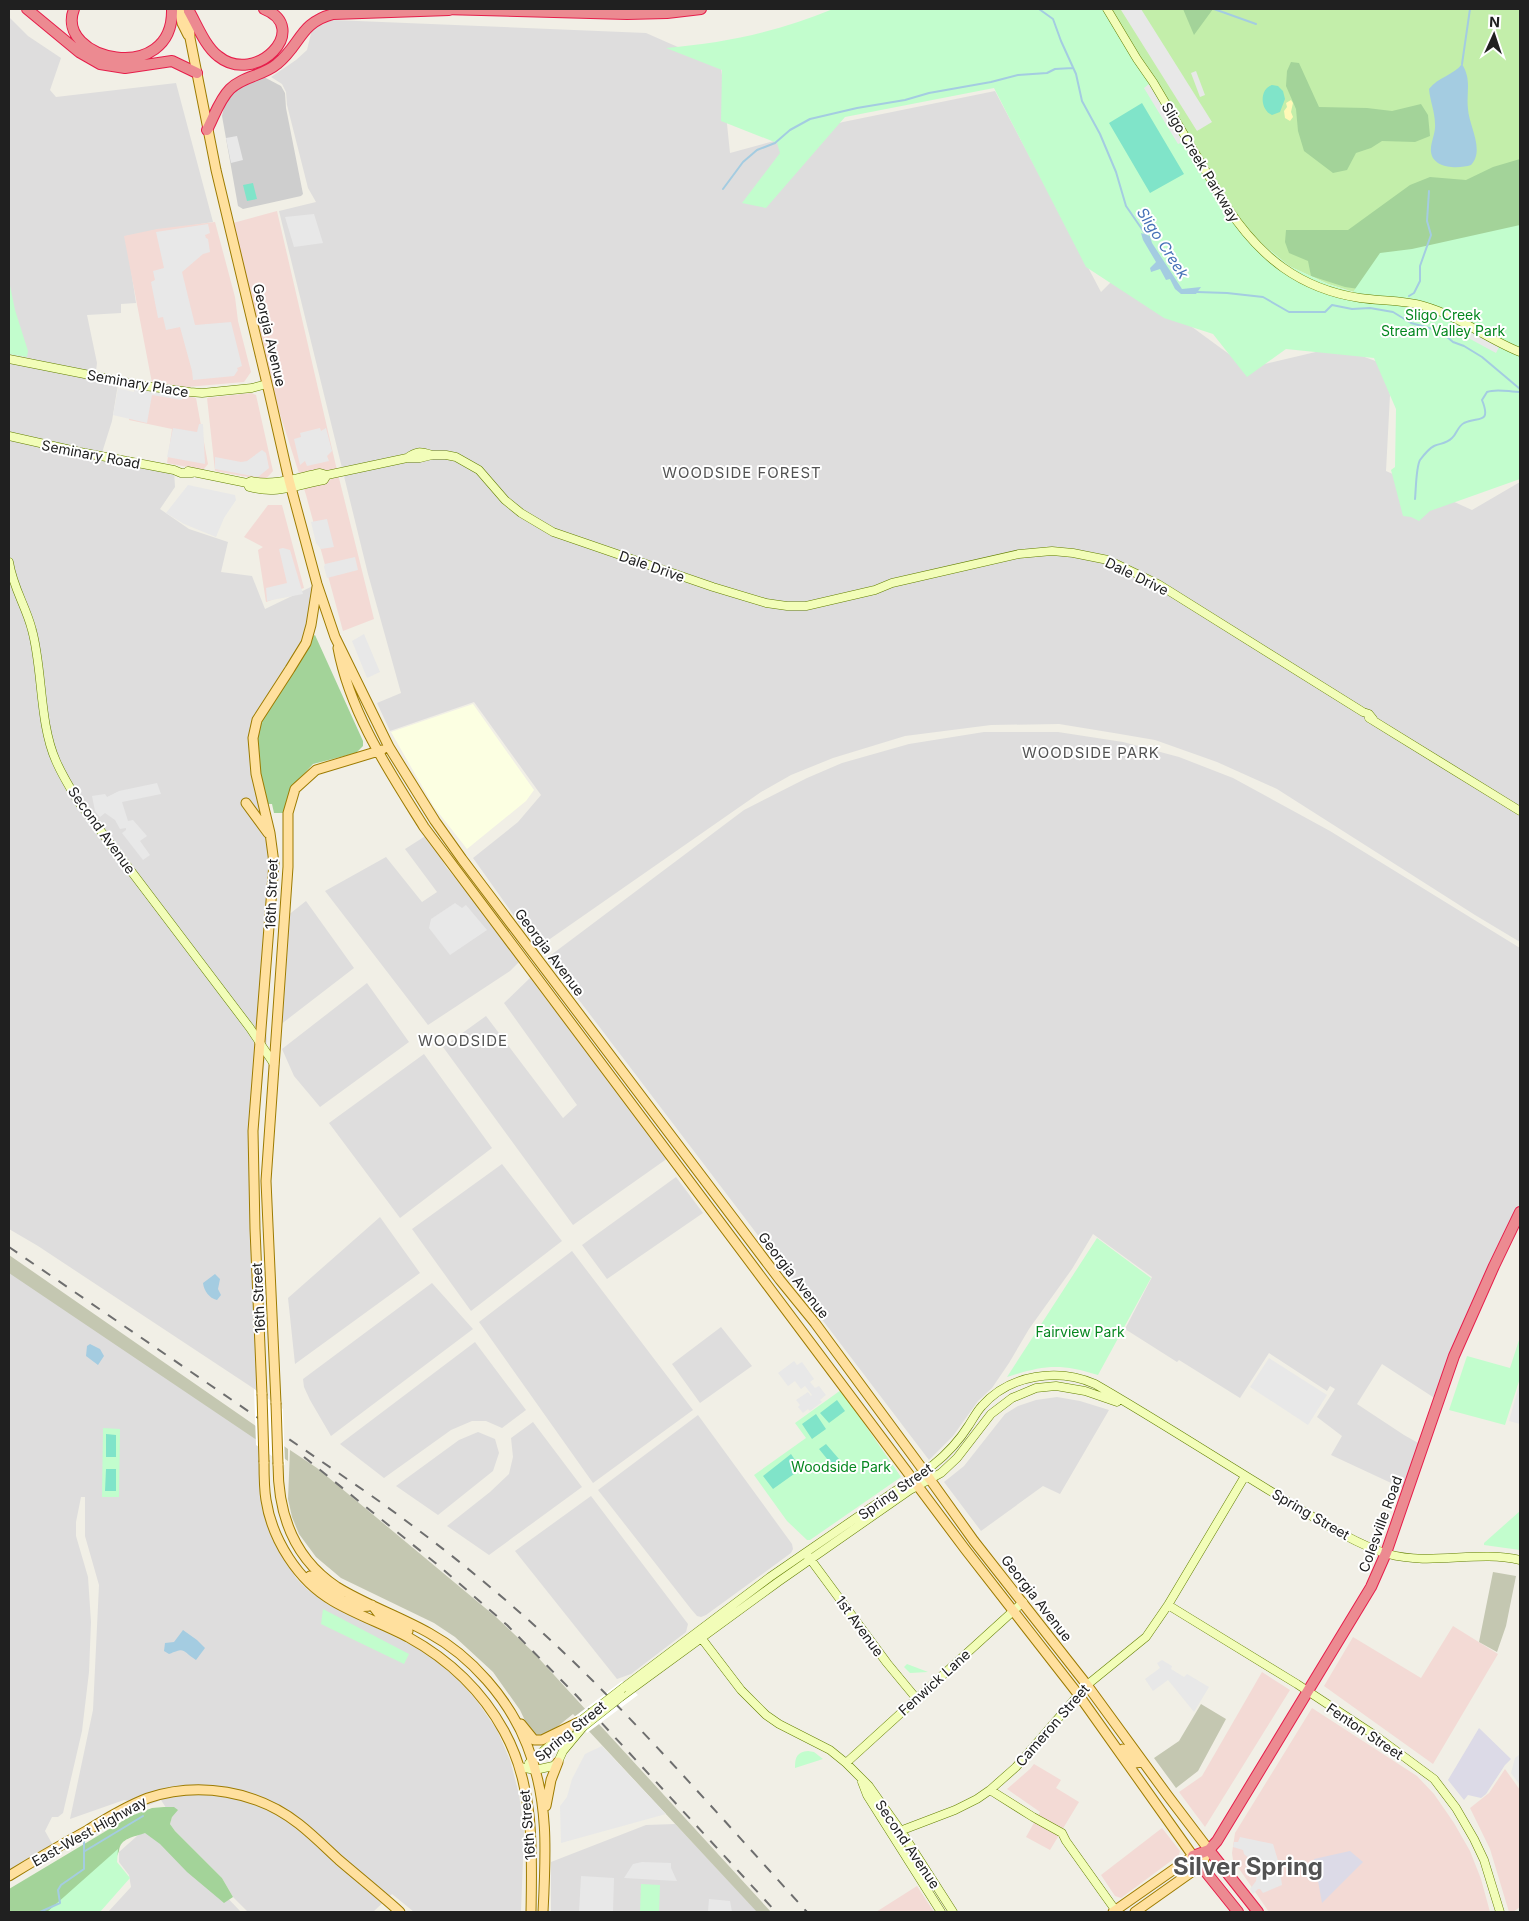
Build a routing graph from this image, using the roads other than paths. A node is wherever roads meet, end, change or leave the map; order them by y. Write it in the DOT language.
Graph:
graph roads {
  1 [pos="27,9"];
  2 [pos="74,9"];
  3 [pos="172,9"];
  4 [pos="264,9"];
  5 [pos="435,9"];
  6 [pos="701,9"];
  7 [pos="1107,9"];
  8 [pos="185,10"];
  9 [pos="449,10"];
  10 [pos="197,73"];
  11 [pos="208,130"];
  12 [pos="1520,352"];
  13 [pos="9,359"];
  14 [pos="267,384"];
  15 [pos="9,436"];
  16 [pos="460,458"];
  17 [pos="290,484"];
  18 [pos="9,562"];
  19 [pos="317,584"];
  20 [pos="335,636"];
  21 [pos="389,747"];
  22 [pos="378,752"];
  23 [pos="246,803"];
  24 [pos="1520,811"];
  25 [pos="271,837"];
  26 [pos="261,1044"];
  27 [pos="274,1064"];
  28 [pos="1520,1212"];
  29 [pos="1148,1416"];
  30 [pos="927,1475"];
  31 [pos="1245,1476"];
  32 [pos="915,1482"];
  33 [pos="1386,1553"];
  34 [pos="808,1556"];
  35 [pos="1520,1560"];
  36 [pos="300,1573"];
  37 [pos="1023,1602"];
  38 [pos="372,1605"];
  39 [pos="1168,1605"];
  40 [pos="1012,1611"];
  41 [pos="700,1633"];
  42 [pos="420,1644"];
  43 [pos="1087,1685"];
  44 [pos="1307,1691"];
  45 [pos="1078,1694"];
  46 [pos="916,1698"];
  47 [pos="504,1705"];
  48 [pos="581,1724"];
  49 [pos="1103,1730"];
  50 [pos="558,1762"];
  51 [pos="1143,1762"];
  52 [pos="846,1763"];
  53 [pos="534,1766"];
  54 [pos="520,1767"];
  55 [pos="861,1779"];
  56 [pos="990,1790"];
  57 [pos="544,1816"];
  58 [pos="901,1831"];
  59 [pos="892,1834"];
  60 [pos="1209,1850"];
  61 [pos="1193,1856"];
  62 [pos="1200,1866"];
  63 [pos="9,1876"];
  64 [pos="934,1883"];
  65 [pos="926,1888"];
  66 [pos="1115,1911"];
  67 [pos="400,1912"];
  68 [pos="530,1912"];
  69 [pos="542,1912"];
  70 [pos="941,1912"];
  71 [pos="953,1912"];
  72 [pos="1135,1912"];
  73 [pos="1238,1912"];
  74 [pos="1258,1912"];
  75 [pos="1500,1912"];
  1 -- 10 [label="highway"];
  2 -- 3 [label="highway"];
  4 -- 8 [label="highway"];
  5 -- 9 [label="highway"];
  6 -- 9 [label="highway"];
  7 -- 12 [label="street, Sligo Creek Parkway"];
  8 -- 10 [label="main road, Georgia Avenue"];
  9 -- 11 [label="highway"];
  10 -- 11 [label="main road, Georgia Avenue"];
  11 -- 14 [label="main road, Georgia Avenue"];
  13 -- 14 [label="street, Seminary Place"];
  14 -- 17 [label="main road, Georgia Avenue"];
  15 -- 17 [label="street, Seminary Road"];
  16 -- 17 [label="street, Seminary Road"];
  16 -- 24 [label="street, Dale Drive"];
  17 -- 19 [label="main road, Georgia Avenue"];
  18 -- 26 [label="street, Second Avenue"];
  19 -- 20 [label="main road, Georgia Avenue"];
  19 -- 25 [label="main road, 16th Street"];
  20 -- 21 [label="main road, Georgia Avenue"];
  20 -- 22 [label="main road, Georgia Avenue"];
  21 -- 22 [label="main road, 16th Street"];
  21 -- 30 [label="main road, Georgia Avenue"];
  22 -- 27 [label="main road, 16th Street"];
  22 -- 32 [label="main road, Georgia Avenue"];
  23 -- 25 [label="main road"];
  25 -- 26 [label="main road, 16th Street"];
  26 -- 27 [label="street, Second Avenue"];
  26 -- 36 [label="main road, 16th Street, bridge"];
  27 -- 38 [label="main road, 16th Street, bridge"];
  28 -- 33 [label="highway, Colesville Road"];
  29 -- 30 [label="street, Spring Street"];
  29 -- 30 [label="street, Spring Street"];
  29 -- 31 [label="street, Spring Street"];
  30 -- 32 [label="street, Spring Street"];
  30 -- 37 [label="main road, Georgia Avenue"];
  31 -- 33 [label="street, Spring Street"];
  31 -- 39 [label="street, Cameron Street"];
  32 -- 34 [label="street, Spring Street"];
  32 -- 40 [label="main road, Georgia Avenue"];
  33 -- 35 [label="street, Spring Street"];
  33 -- 44 [label="highway, Colesville Road"];
  34 -- 41 [label="street, Spring Street"];
  34 -- 46 [label="street, 1st Avenue"];
  36 -- 38 [label="main road"];
  36 -- 42 [label="main road, 16th Street"];
  37 -- 40 [label="street, Fenwick Lane"];
  37 -- 43 [label="main road, Georgia Avenue"];
  38 -- 42 [label="main road"];
  38 -- 47 [label="main road, 16th Street"];
  39 -- 43 [label="street, Cameron Street"];
  39 -- 44 [label="street, Fenton Street"];
  40 -- 45 [label="main road, Georgia Avenue"];
  40 -- 46 [label="street, Fenwick Lane"];
  41 -- 48 [label="street, Spring Street, bridge"];
  41 -- 52 [label="street, Second Avenue"];
  42 -- 54 [label="main road, 16th Street"];
  43 -- 45 [label="street, Cameron Street"];
  43 -- 51 [label="main road, Georgia Avenue"];
  44 -- 60 [label="highway, Colesville Road"];
  44 -- 75 [label="street, Fenton Street"];
  45 -- 49 [label="main road, Georgia Avenue"];
  45 -- 56 [label="street, Cameron Street"];
  46 -- 52 [label="street, Fenwick Lane"];
  47 -- 48 [label="main road"];
  47 -- 53 [label="main road, 16th Street"];
  48 -- 50 [label="street, Spring Street"];
  48 -- 53 [label="street, Spring Street"];
  49 -- 51 [label="main road"];
  49 -- 61 [label="main road, Georgia Avenue"];
  50 -- 53 [label="street, Spring Street"];
  50 -- 57 [label="main road"];
  51 -- 60 [label="main road, Georgia Avenue"];
  52 -- 55 [label="street, Second Avenue"];
  53 -- 54 [label="street, Spring Street"];
  53 -- 57 [label="main road, 16th Street"];
  54 -- 68 [label="main road, 16th Street"];
  55 -- 58 [label="street, Second Avenue"];
  55 -- 59 [label="street, Second Avenue"];
  56 -- 58 [label="street, Cameron Street"];
  56 -- 66 [label="street"];
  57 -- 69 [label="main road, 16th Street"];
  58 -- 59 [label="street, Cameron Street"];
  58 -- 64 [label="street, Second Avenue"];
  59 -- 65 [label="street, Second Avenue"];
  60 -- 61 [label="highway"];
  60 -- 62 [label="main road, Colesville Road"];
  60 -- 74 [label="highway, Georgia Avenue"];
  61 -- 62 [label="highway, Georgia Avenue"];
  61 -- 66 [label="main road"];
  62 -- 72 [label="main road, Colesville Road"];
  62 -- 73 [label="highway, Georgia Avenue"];
  63 -- 67 [label="main road, East-West Highway"];
  64 -- 65 [label="street"];
  64 -- 71 [label="street, Second Avenue"];
  65 -- 70 [label="street, Second Avenue"];
}
